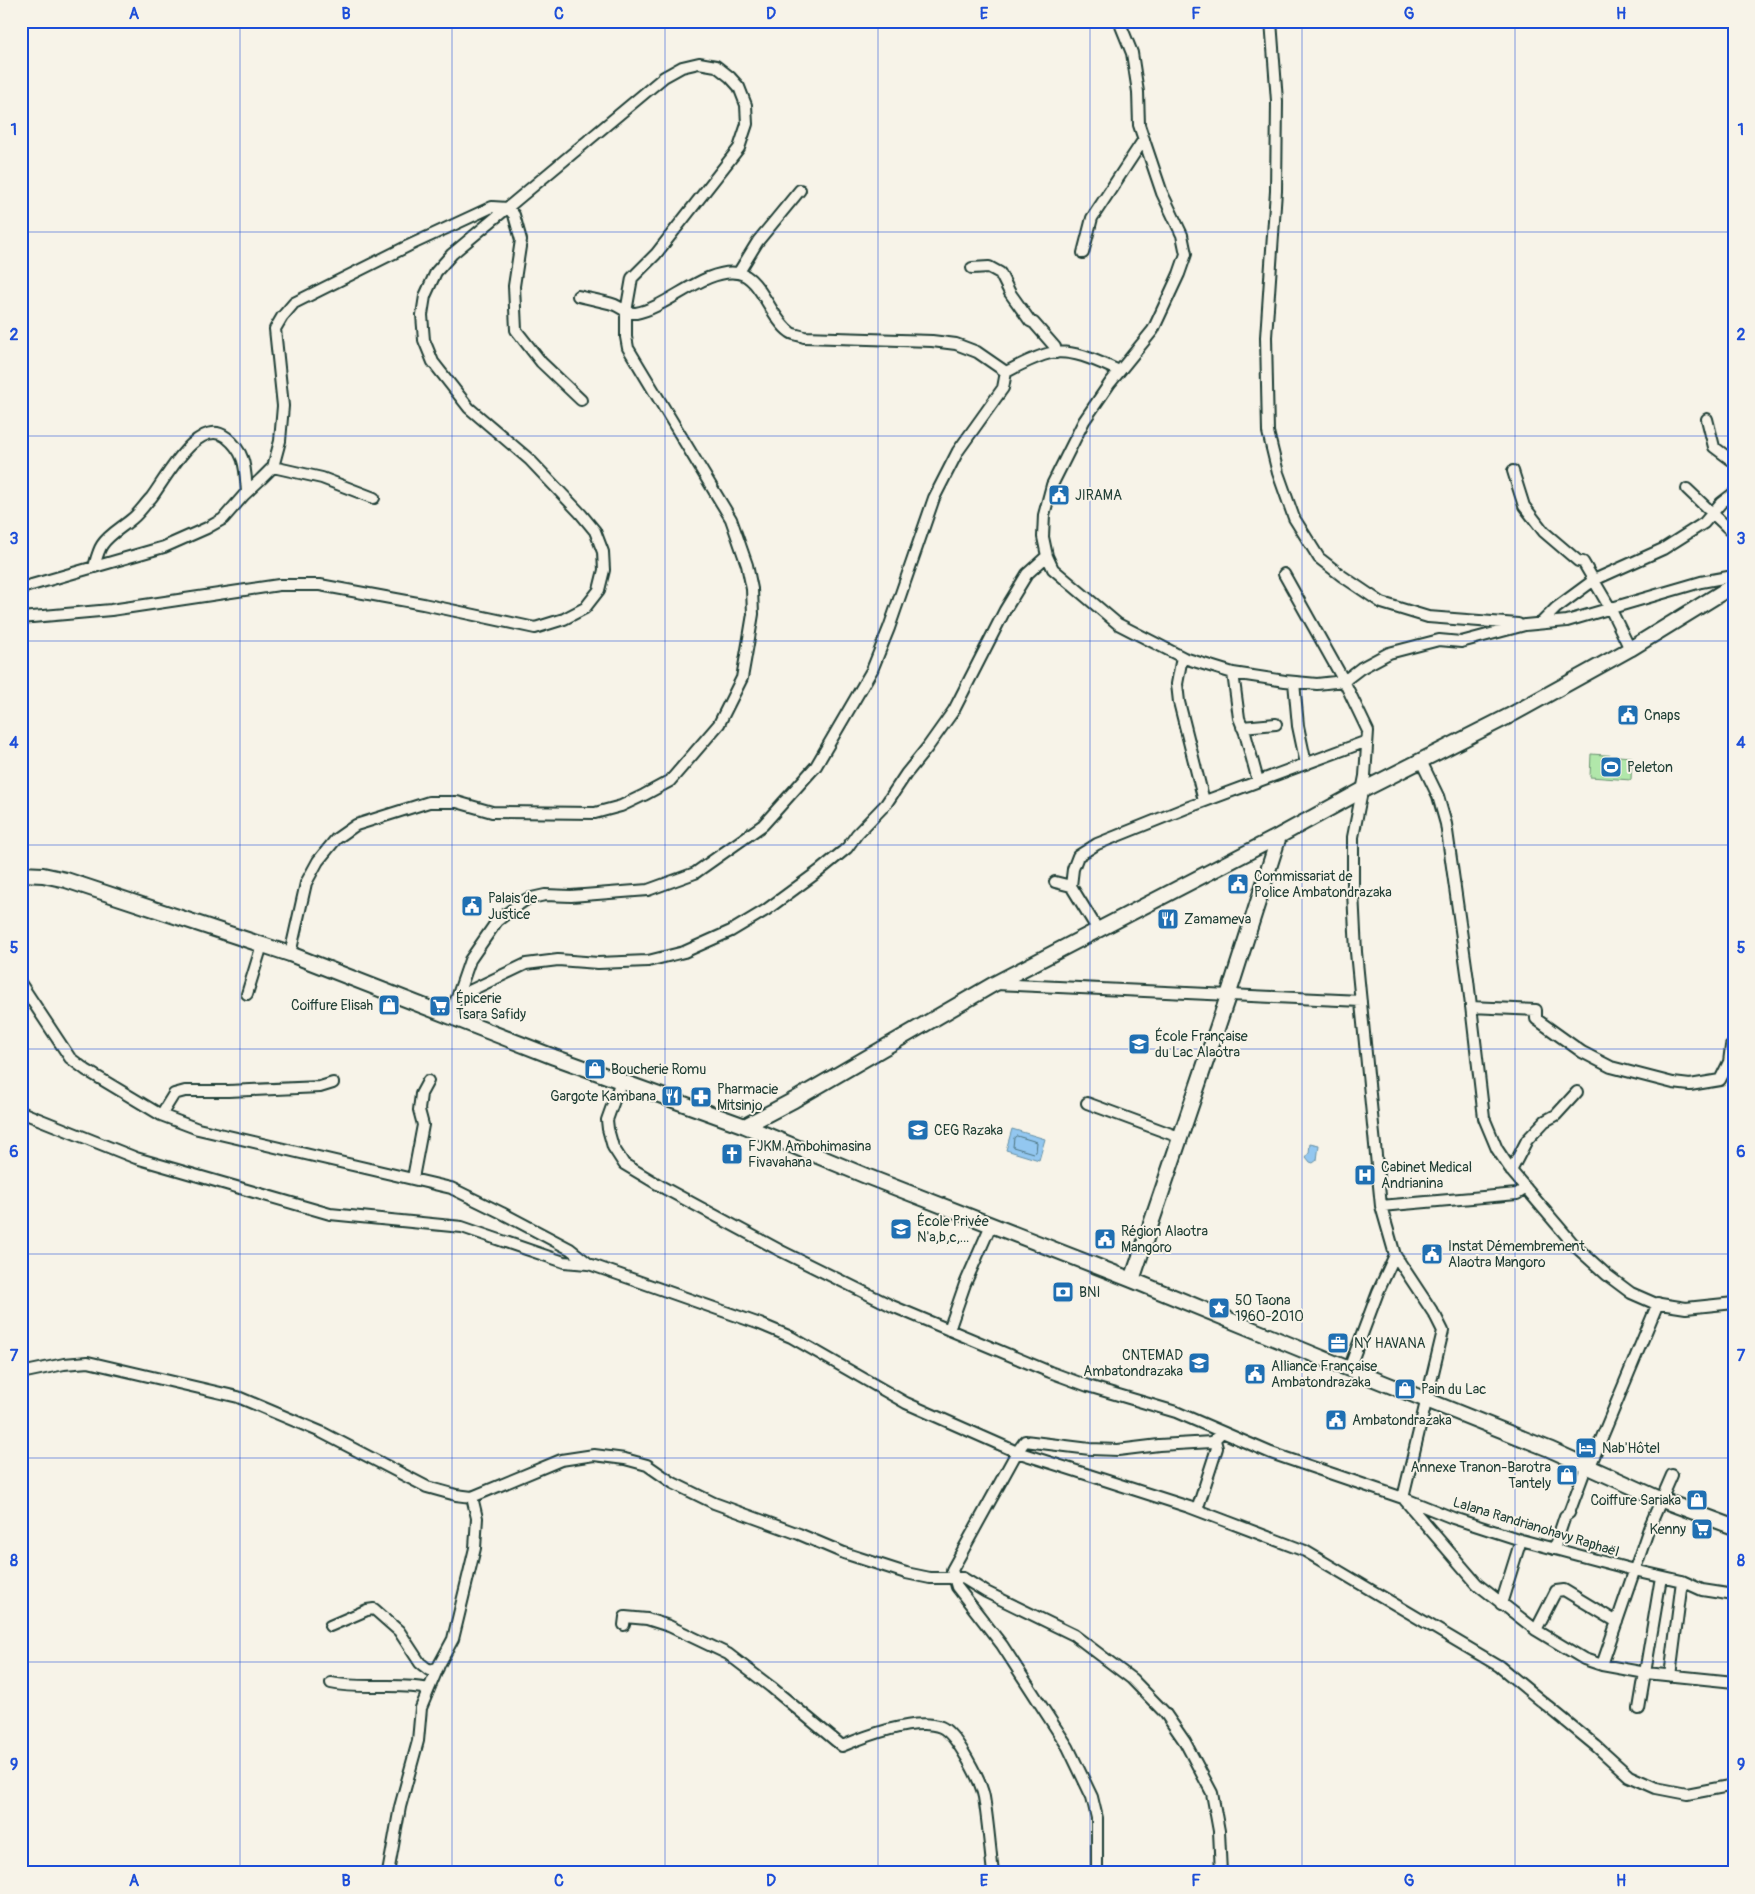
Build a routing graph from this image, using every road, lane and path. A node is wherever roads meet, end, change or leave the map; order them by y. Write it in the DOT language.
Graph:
graph roads {
  1 [pos="1120,21"];
  2 [pos="1271,21"];
  3 [pos="1144,139"];
  4 [pos="800,190"];
  5 [pos="508,208"];
  6 [pos="1083,253"];
  7 [pos="972,268"];
  8 [pos="738,272"];
  9 [pos="578,296"];
  10 [pos="626,312"];
  11 [pos="1056,353"];
  12 [pos="1120,371"];
  13 [pos="1006,372"];
  14 [pos="582,400"];
  15 [pos="1707,419"];
  16 [pos="1734,462"];
  17 [pos="273,467"];
  18 [pos="1513,471"];
  19 [pos="1687,489"];
  20 [pos="247,492"];
  21 [pos="1734,493"];
  22 [pos="374,498"];
  23 [pos="1714,512"];
  24 [pos="1730,530"];
  25 [pos="1047,556"];
  26 [pos="94,567"];
  27 [pos="1284,574"];
  28 [pos="1734,578"];
  29 [pos="1594,580"];
  30 [pos="1734,585"];
  31 [pos="21,588"];
  32 [pos="1610,608"];
  33 [pos="21,618"];
  34 [pos="1541,623"];
  35 [pos="1526,625"];
  36 [pos="1630,649"];
  37 [pos="1182,657"];
  38 [pos="1233,673"];
  39 [pos="1344,681"];
  40 [pos="1294,682"];
  41 [pos="1276,724"];
  42 [pos="1242,727"];
  43 [pos="1367,741"];
  44 [pos="1421,760"];
  45 [pos="1306,764"];
  46 [pos="1258,782"];
  47 [pos="1361,791"];
  48 [pos="1204,801"];
  49 [pos="1279,836"];
  50 [pos="21,874"];
  51 [pos="1055,882"];
  52 [pos="1071,886"];
  53 [pos="1098,930"];
  54 [pos="262,944"];
  55 [pos="290,954"];
  56 [pos="21,984"];
  57 [pos="994,984"];
  58 [pos="246,994"];
  59 [pos="459,996"];
  60 [pos="1228,996"];
  61 [pos="1361,1001"];
  62 [pos="1471,1007"];
  63 [pos="451,1015"];
  64 [pos="1730,1046"];
  65 [pos="428,1081"];
  66 [pos="621,1081"];
  67 [pos="333,1083"];
  68 [pos="1578,1092"];
  69 [pos="1088,1103"];
  70 [pos="21,1112"];
  71 [pos="161,1115"];
  72 [pos="745,1126"];
  73 [pos="1180,1137"];
  74 [pos="1511,1171"];
  75 [pos="413,1178"];
  76 [pos="1526,1188"];
  77 [pos="1381,1206"];
  78 [pos="991,1225"];
  79 [pos="1395,1256"];
  80 [pos="590,1264"];
  81 [pos="1132,1280"];
  82 [pos="1658,1303"];
  83 [pos="1734,1303"];
  84 [pos="950,1330"];
  85 [pos="1349,1370"];
  86 [pos="21,1373"];
  87 [pos="1426,1401"];
  88 [pos="1218,1436"];
  89 [pos="1017,1452"];
  90 [pos="1590,1466"];
  91 [pos="1672,1475"];
  92 [pos="472,1497"];
  93 [pos="1403,1498"];
  94 [pos="1662,1500"];
  95 [pos="1197,1510"];
  96 [pos="1734,1527"];
  97 [pos="1522,1540"];
  98 [pos="1554,1549"];
  99 [pos="1634,1570"];
  100 [pos="1661,1576"];
  101 [pos="953,1578"];
  102 [pos="1682,1581"];
  103 [pos="1734,1595"];
  104 [pos="1502,1604"];
  105 [pos="1617,1622"];
  106 [pos="624,1625"];
  107 [pos="330,1626"];
  108 [pos="1536,1630"];
  109 [pos="1602,1665"];
  110 [pos="438,1668"];
  111 [pos="1646,1673"];
  112 [pos="1670,1676"];
  113 [pos="1734,1682"];
  114 [pos="331,1683"];
  115 [pos="429,1689"];
  116 [pos="1639,1709"];
  117 [pos="1734,1785"];
  118 [pos="388,1873"];
  119 [pos="993,1873"];
  120 [pos="1097,1873"];
  121 [pos="1222,1873"];
  1 -- 3 [label="street"];
  2 -- 35 [label="street"];
  3 -- 6 [label="street"];
  3 -- 12 [label="street"];
  4 -- 8 [label="street"];
  5 -- 10 [label="street"];
  5 -- 14 [label="street"];
  5 -- 17 [label="street"];
  5 -- 33 [label="street"];
  7 -- 11 [label="street"];
  8 -- 10 [label="street"];
  8 -- 13 [label="street"];
  9 -- 10 [label="street"];
  10 -- 55 [label="street"];
  11 -- 12 [label="street"];
  11 -- 13 [label="street"];
  12 -- 25 [label="street"];
  13 -- 59 [label="street"];
  15 -- 16 [label="street"];
  17 -- 20 [label="street"];
  17 -- 22 [label="street"];
  18 -- 29 [label="street"];
  19 -- 23 [label="street"];
  20 -- 26 [label="street"];
  20 -- 26 [label="street"];
  21 -- 23 [label="street"];
  23 -- 24 [label="street"];
  23 -- 29 [label="street"];
  25 -- 37 [label="street"];
  25 -- 59 [label="street"];
  26 -- 31 [label="street"];
  27 -- 39 [label="street"];
  28 -- 32 [label="street"];
  29 -- 32 [label="street"];
  29 -- 34 [label="street"];
  30 -- 36 [label="main road"];
  32 -- 34 [label="street"];
  32 -- 36 [label="street"];
  34 -- 35 [label="street"];
  35 -- 39 [label="street"];
  36 -- 44 [label="main road"];
  37 -- 38 [label="street"];
  37 -- 48 [label="street"];
  38 -- 40 [label="street"];
  38 -- 42 [label="street"];
  39 -- 40 [label="street"];
  39 -- 43 [label="street"];
  40 -- 45 [label="street"];
  41 -- 42 [label="street"];
  42 -- 46 [label="street"];
  43 -- 45 [label="street"];
  43 -- 47 [label="street"];
  44 -- 47 [label="main road"];
  44 -- 62 [label="street"];
  45 -- 46 [label="street"];
  46 -- 48 [label="street"];
  47 -- 49 [label="main road"];
  47 -- 61 [label="street"];
  48 -- 52 [label="street"];
  49 -- 53 [label="main road"];
  49 -- 60 [label="main road"];
  50 -- 54 [label="main road"];
  51 -- 52 [label="street"];
  52 -- 53 [label="street"];
  53 -- 57 [label="main road"];
  54 -- 55 [label="main road"];
  54 -- 58 [label="street"];
  55 -- 63 [label="main road"];
  56 -- 71 [label="street"];
  57 -- 60 [label="street"];
  57 -- 72 [label="main road"];
  59 -- 63 [label="street"];
  60 -- 61 [label="street"];
  60 -- 73 [label="main road"];
  61 -- 77 [label="street"];
  62 -- 64 [label="street"];
  62 -- 74 [label="street"];
  63 -- 66 [label="main road"];
  65 -- 75 [label="street"];
  66 -- 72 [label="main road"];
  66 -- 84 [label="street, Lalana Randrianohavy Raphaël"];
  67 -- 71 [label="street"];
  68 -- 74 [label="street"];
  69 -- 73 [label="street"];
  70 -- 80 [label="street"];
  71 -- 75 [label="street"];
  72 -- 78 [label="main road"];
  73 -- 81 [label="main road"];
  74 -- 76 [label="street"];
  75 -- 80 [label="street"];
  76 -- 77 [label="street"];
  76 -- 82 [label="street"];
  77 -- 79 [label="street"];
  78 -- 81 [label="main road"];
  78 -- 84 [label="street"];
  79 -- 85 [label="street"];
  79 -- 87 [label="street"];
  80 -- 89 [label="street"];
  81 -- 85 [label="main road"];
  82 -- 83 [label="street"];
  82 -- 90 [label="street"];
  84 -- 88 [label="street, Lalana Randrianohavy Raphaël"];
  85 -- 87 [label="main road"];
  86 -- 92 [label="street"];
  87 -- 90 [label="main road"];
  87 -- 93 [label="street"];
  88 -- 89 [label="street"];
  88 -- 93 [label="street, Lalana Randrianohavy Raphaël"];
  88 -- 95 [label="street"];
  89 -- 95 [label="street"];
  89 -- 101 [label="street"];
  90 -- 94 [label="main road"];
  90 -- 98 [label="street"];
  91 -- 94 [label="street"];
  92 -- 101 [label="street"];
  92 -- 110 [label="street"];
  93 -- 97 [label="street, Lalana Randrianohavy Raphaël"];
  93 -- 104 [label="street"];
  94 -- 96 [label="main road"];
  94 -- 99 [label="street"];
  95 -- 117 [label="street"];
  97 -- 98 [label="street, Lalana Randrianohavy Raphaël"];
  97 -- 104 [label="street"];
  98 -- 99 [label="street, Lalana Randrianohavy Raphaël"];
  99 -- 100 [label="street, Lalana Randrianohavy Raphaël"];
  99 -- 105 [label="street"];
  100 -- 102 [label="street, Lalana Randrianohavy Raphaël"];
  100 -- 111 [label="street"];
  101 -- 120 [label="street"];
  101 -- 121 [label="street"];
  102 -- 103 [label="street, Lalana Randrianohavy Raphaël"];
  102 -- 112 [label="street"];
  104 -- 108 [label="street"];
  105 -- 108 [label="street"];
  105 -- 109 [label="street"];
  106 -- 119 [label="street"];
  107 -- 110 [label="street"];
  108 -- 109 [label="street"];
  109 -- 111 [label="street"];
  110 -- 115 [label="street"];
  111 -- 112 [label="street"];
  111 -- 116 [label="street"];
  112 -- 113 [label="street"];
  114 -- 115 [label="street"];
  115 -- 118 [label="street"];
}
